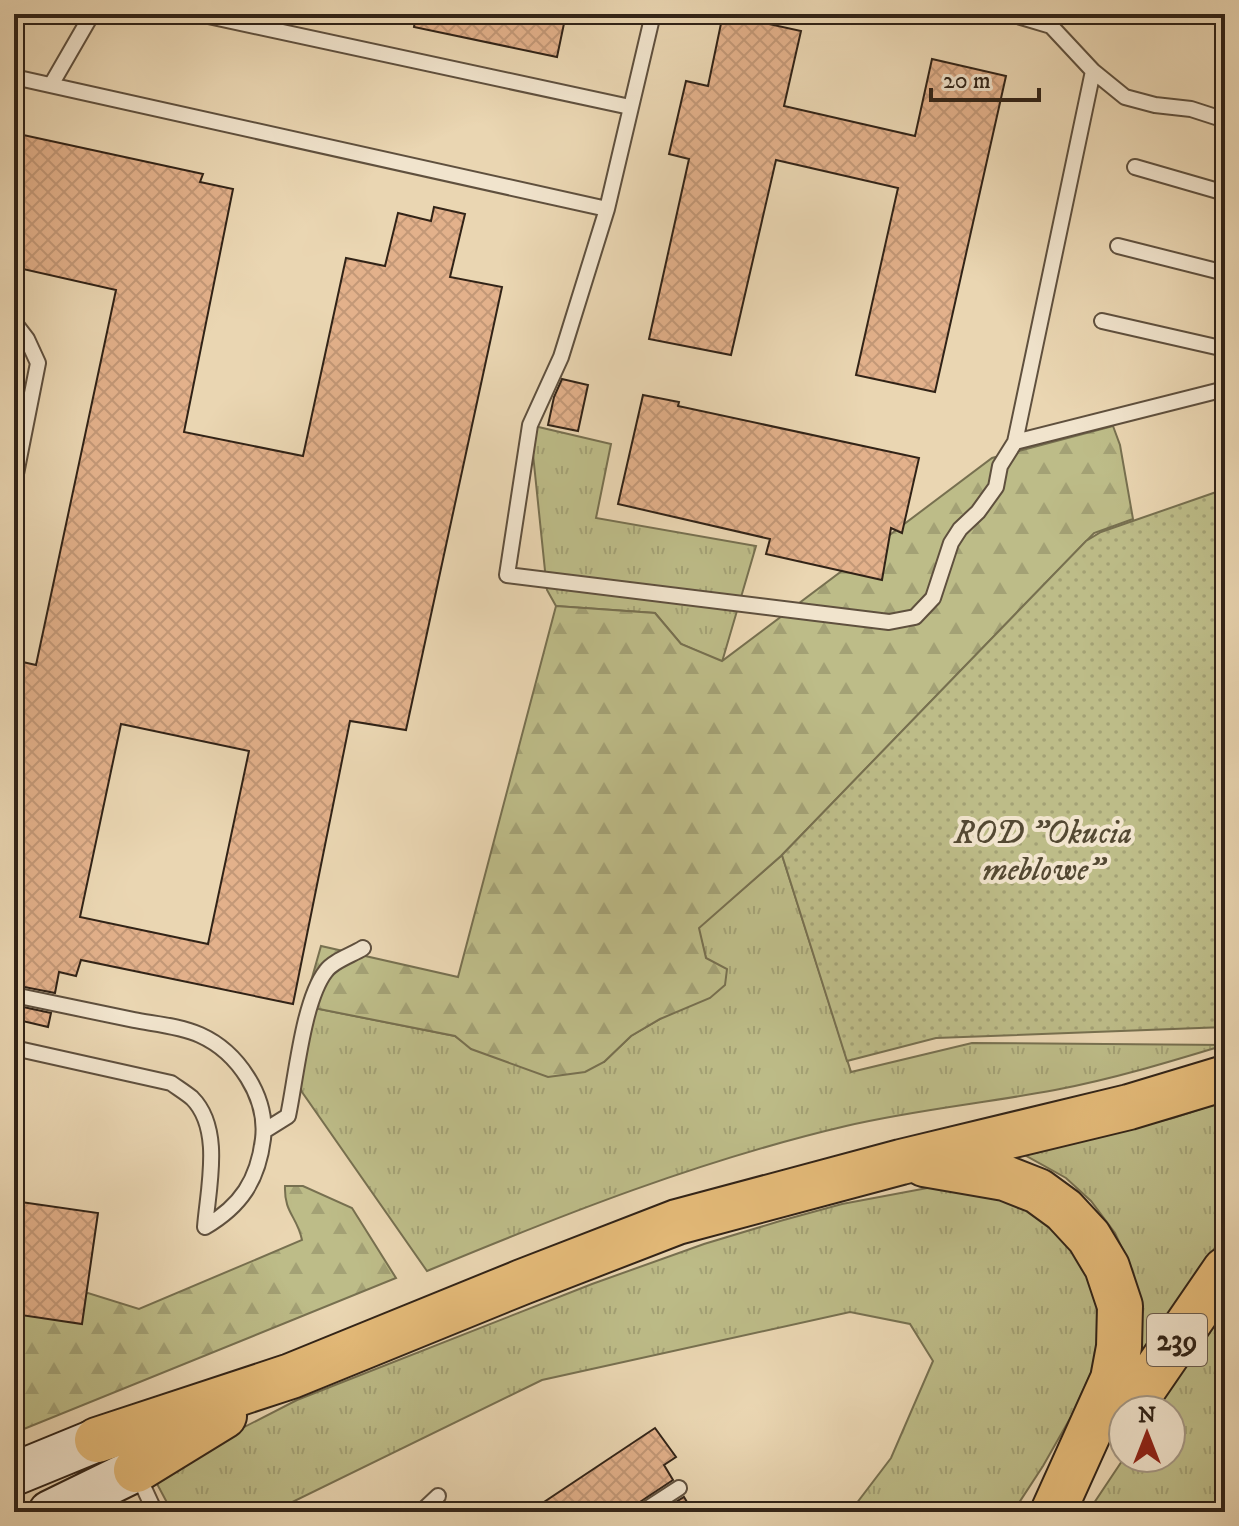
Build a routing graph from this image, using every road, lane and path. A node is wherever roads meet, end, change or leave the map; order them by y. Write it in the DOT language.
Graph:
graph roads {
  1 [pos="92,14"];
  2 [pos="199,14"];
  3 [pos="653,14"];
  4 [pos="1011,14"];
  5 [pos="1093,71"];
  6 [pos="14,77"];
  7 [pos="51,85"];
  8 [pos="630,107"];
  9 [pos="1225,120"];
  10 [pos="1135,167"];
  11 [pos="1225,193"];
  12 [pos="607,209"];
  13 [pos="1118,246"];
  14 [pos="1225,273"];
  15 [pos="1102,321"];
  16 [pos="14,322"];
  17 [pos="1225,349"];
  18 [pos="1225,389"];
  19 [pos="1015,442"];
  20 [pos="14,484"];
  21 [pos="363,948"];
  22 [pos="14,995"];
  23 [pos="14,1048"];
  24 [pos="1225,1078"];
  25 [pos="264,1131"];
  26 [pos="901,1162"];
  27 [pos="1225,1270"];
  28 [pos="1140,1394"];
  29 [pos="1107,1441"];
  30 [pos="119,1457"];
  31 [pos="14,1474"];
  32 [pos="679,1488"];
  33 [pos="438,1496"];
  34 [pos="50,1512"];
  35 [pos="155,1512"];
  36 [pos="421,1512"];
  37 [pos="642,1512"];
  38 [pos="1056,1512"];
  1 -- 7 [label="lane"];
  2 -- 8 [label="lane"];
  3 -- 8 [label="lane"];
  4 -- 5 [label="lane"];
  5 -- 9 [label="lane"];
  5 -- 19 [label="lane"];
  6 -- 7 [label="lane"];
  7 -- 12 [label="lane"];
  8 -- 12 [label="lane"];
  10 -- 11 [label="lane"];
  12 -- 19 [label="lane"];
  13 -- 14 [label="lane"];
  15 -- 17 [label="lane"];
  16 -- 20 [label="lane"];
  18 -- 19 [label="lane"];
  21 -- 25 [label="lane"];
  22 -- 25 [label="lane"];
  23 -- 25 [label="lane"];
  24 -- 26 [label="main road"];
  26 -- 30 [label="main road"];
  26 -- 38 [label="main road"];
  27 -- 28 [label="main road, 239"];
  29 -- 38 [label="main road"];
  30 -- 31 [label="street"];
  30 -- 34 [label="street"];
  30 -- 35 [label="lane"];
  32 -- 37 [label="lane"];
  33 -- 36 [label="lane"];
}
